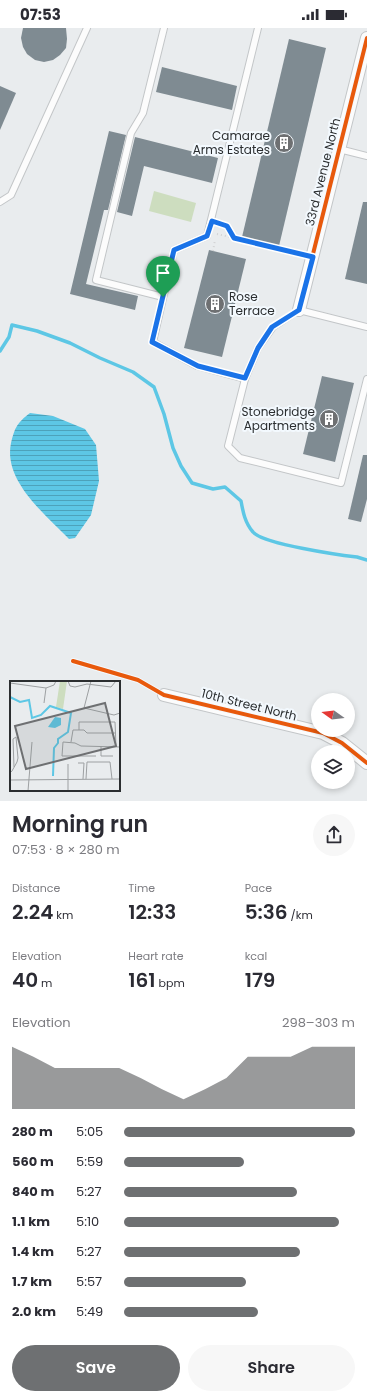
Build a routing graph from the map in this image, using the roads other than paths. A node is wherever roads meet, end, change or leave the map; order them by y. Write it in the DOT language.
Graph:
graph roads {
  1 [pos="87,28"];
  2 [pos="164,28"];
  3 [pos="258,28"];
  4 [pos="367,38"];
  5 [pos="339,149"];
  6 [pos="367,156"];
  7 [pos="0,202"];
  8 [pos="163,297"];
  9 [pos="299,310"];
  10 [pos="367,327"];
  11 [pos="245,378"];
  12 [pos="367,379"];
  13 [pos="164,695"];
  14 [pos="367,763"];
  1 -- 7 [label="lane"];
  2 -- 8 [label="lane"];
  3 -- 8 [label="lane"];
  4 -- 5 [label="street, 33rd Avenue North"];
  5 -- 6 [label="lane"];
  5 -- 9 [label="street, 33rd Avenue North"];
  8 -- 11 [label="lane"];
  9 -- 10 [label="lane"];
  9 -- 11 [label="lane"];
  11 -- 12 [label="lane"];
  13 -- 14 [label="street, 10th Street North"];
}
